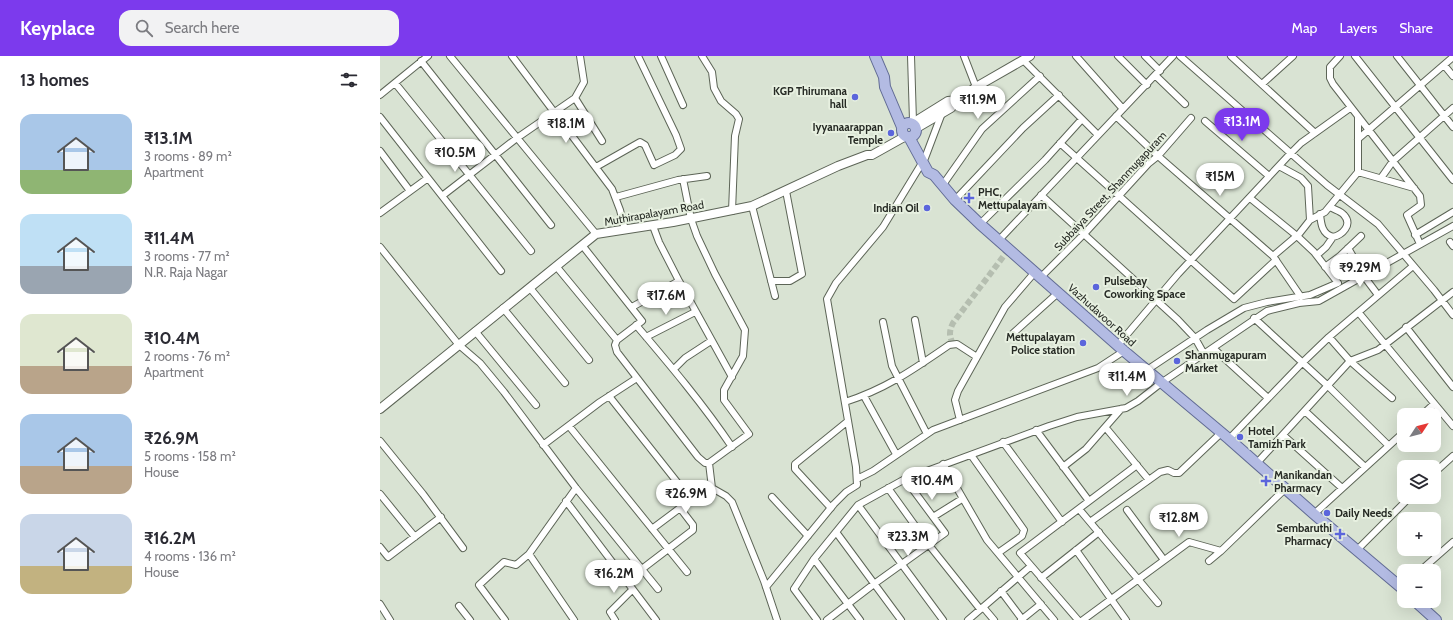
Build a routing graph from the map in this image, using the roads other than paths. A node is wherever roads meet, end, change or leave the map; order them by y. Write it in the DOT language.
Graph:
graph roads {
  1 [pos="428,56"];
  2 [pos="450,56"];
  3 [pos="512,56"];
  4 [pos="580,56"];
  5 [pos="638,56"];
  6 [pos="661,56"];
  7 [pos="702,56"];
  8 [pos="875,56"];
  9 [pos="911,56"];
  10 [pos="964,56"];
  11 [pos="1076,56"];
  12 [pos="1118,56"];
  13 [pos="1145,56"];
  14 [pos="1173,56"];
  15 [pos="1180,56"];
  16 [pos="1242,56"];
  17 [pos="1293,56"];
  18 [pos="1340,56"];
  19 [pos="1355,56"];
  20 [pos="1397,56"];
  21 [pos="1453,57"];
  22 [pos="1021,58"];
  23 [pos="1234,58"];
  24 [pos="421,62"];
  25 [pos="1444,65"];
  26 [pos="1158,74"];
  27 [pos="1040,76"];
  28 [pos="1453,76"];
  29 [pos="395,83"];
  30 [pos="1262,84"];
  31 [pos="1147,85"];
  32 [pos="1420,86"];
  33 [pos="976,87"];
  34 [pos="380,95"];
  35 [pos="1059,95"];
  36 [pos="574,98"];
  37 [pos="958,100"];
  38 [pos="1185,104"];
  39 [pos="684,105"];
  40 [pos="1350,108"];
  41 [pos="1395,108"];
  42 [pos="1453,108"];
  43 [pos="1123,109"];
  44 [pos="554,113"];
  45 [pos="942,113"];
  46 [pos="1116,116"];
  47 [pos="380,117"];
  48 [pos="1358,117"];
  49 [pos="1444,117"];
  50 [pos="1191,118"];
  51 [pos="1082,119"];
  52 [pos="1205,121"];
  53 [pos="1453,127"];
  54 [pos="909,130"];
  55 [pos="1369,130"];
  56 [pos="1315,133"];
  57 [pos="1098,135"];
  58 [pos="517,138"];
  59 [pos="1419,138"];
  60 [pos="1358,139"];
  61 [pos="602,141"];
  62 [pos="1060,143"];
  63 [pos="380,151"];
  64 [pos="1290,154"];
  65 [pos="495,156"];
  66 [pos="1158,156"];
  67 [pos="1076,158"];
  68 [pos="924,161"];
  69 [pos="1394,161"];
  70 [pos="1279,166"];
  71 [pos="596,167"];
  72 [pos="1358,172"];
  73 [pos="469,176"];
  74 [pos="707,176"];
  75 [pos="1270,176"];
  76 [pos="428,178"];
  77 [pos="1380,178"];
  78 [pos="683,179"];
  79 [pos="1453,180"];
  80 [pos="942,186"];
  81 [pos="1414,188"];
  82 [pos="410,191"];
  83 [pos="786,191"];
  84 [pos="1041,195"];
  85 [pos="1340,195"];
  86 [pos="442,196"];
  87 [pos="616,197"];
  88 [pos="1118,197"];
  89 [pos="1250,198"];
  90 [pos="955,200"];
  91 [pos="749,207"];
  92 [pos="1330,207"];
  93 [pos="381,210"];
  94 [pos="734,210"];
  95 [pos="1453,212"];
  96 [pos="1320,214"];
  97 [pos="1230,218"];
  98 [pos="691,219"];
  99 [pos="1310,220"];
  100 [pos="980,224"];
  101 [pos="551,225"];
  102 [pos="653,226"];
  103 [pos="1453,226"];
  104 [pos="624,230"];
  105 [pos="596,234"];
  106 [pos="1084,234"];
  107 [pos="1415,234"];
  108 [pos="1297,236"];
  109 [pos="1361,236"];
  110 [pos="1333,237"];
  111 [pos="999,240"];
  112 [pos="1420,244"];
  113 [pos="582,245"];
  114 [pos="380,247"];
  115 [pos="1348,248"];
  116 [pos="531,251"];
  117 [pos="1403,254"];
  118 [pos="1317,255"];
  119 [pos="1275,258"];
  120 [pos="1191,260"];
  121 [pos="556,266"];
  122 [pos="1413,266"];
  123 [pos="1325,267"];
  124 [pos="501,270"];
  125 [pos="1038,274"];
  126 [pos="1363,276"];
  127 [pos="679,281"];
  128 [pos="771,281"];
  129 [pos="530,288"];
  130 [pos="1059,292"];
  131 [pos="1453,292"];
  132 [pos="1378,295"];
  133 [pos="775,296"];
  134 [pos="1301,297"];
  135 [pos="1157,299"];
  136 [pos="1442,300"];
  137 [pos="632,307"];
  138 [pos="503,308"];
  139 [pos="695,312"];
  140 [pos="1359,313"];
  141 [pos="1453,315"];
  142 [pos="1254,318"];
  143 [pos="915,320"];
  144 [pos="883,322"];
  145 [pos="636,326"];
  146 [pos="1406,327"];
  147 [pos="475,331"];
  148 [pos="1010,336"];
  149 [pos="646,337"];
  150 [pos="1329,337"];
  151 [pos="1195,338"];
  152 [pos="617,340"];
  153 [pos="711,341"];
  154 [pos="459,344"];
  155 [pos="1384,345"];
  156 [pos="1121,348"];
  157 [pos="1213,348"];
  158 [pos="1204,354"];
  159 [pos="977,357"];
  160 [pos="589,360"];
  161 [pos="1350,361"];
  162 [pos="1302,362"];
  163 [pos="923,363"];
  164 [pos="674,369"];
  165 [pos="1147,370"];
  166 [pos="732,377"];
  167 [pos="637,378"];
  168 [pos="897,380"];
  169 [pos="565,383"];
  170 [pos="1161,383"];
  171 [pos="1328,386"];
  172 [pos="1453,387"];
  173 [pos="609,396"];
  174 [pos="864,396"];
  175 [pos="1268,398"];
  176 [pos="1392,398"];
  177 [pos="845,402"];
  178 [pos="1434,404"];
  179 [pos="536,405"];
  180 [pos="1430,408"];
  181 [pos="380,409"];
  182 [pos="1122,409"];
  183 [pos="1306,412"];
  184 [pos="848,420"];
  185 [pos="960,420"];
  186 [pos="569,426"];
  187 [pos="1453,426"];
  188 [pos="1106,428"];
  189 [pos="1036,430"];
  190 [pos="1221,432"];
  191 [pos="927,434"];
  192 [pos="1284,435"];
  193 [pos="1397,438"];
  194 [pos="1229,439"];
  195 [pos="380,441"];
  196 [pos="1003,442"];
  197 [pos="543,445"];
  198 [pos="1388,445"];
  199 [pos="732,447"];
  200 [pos="896,454"];
  201 [pos="971,455"];
  202 [pos="1453,456"];
  203 [pos="709,463"];
  204 [pos="1257,463"];
  205 [pos="943,464"];
  206 [pos="1137,465"];
  207 [pos="1063,467"];
  208 [pos="1365,467"];
  209 [pos="1441,467"];
  210 [pos="858,479"];
  211 [pos="905,479"];
  212 [pos="1149,480"];
  213 [pos="680,486"];
  214 [pos="576,488"];
  215 [pos="712,488"];
  216 [pos="888,488"];
  217 [pos="1342,488"];
  218 [pos="1285,489"];
  219 [pos="380,494"];
  220 [pos="772,497"];
  221 [pos="962,499"];
  222 [pos="566,501"];
  223 [pos="1088,502"];
  224 [pos="1403,504"];
  225 [pos="858,505"];
  226 [pos="680,508"];
  227 [pos="831,508"];
  228 [pos="1079,508"];
  229 [pos="1127,510"];
  230 [pos="1314,514"];
  231 [pos="441,517"];
  232 [pos="933,517"];
  233 [pos="1062,522"];
  234 [pos="1090,522"];
  235 [pos="652,529"];
  236 [pos="836,532"];
  237 [pos="1099,532"];
  238 [pos="808,536"];
  239 [pos="415,537"];
  240 [pos="1453,542"];
  241 [pos="929,545"];
  242 [pos="380,547"];
  243 [pos="463,548"];
  244 [pos="669,549"];
  245 [pos="1076,550"];
  246 [pos="1357,550"];
  247 [pos="1221,551"];
  248 [pos="998,553"];
  249 [pos="529,554"];
  250 [pos="814,559"];
  251 [pos="1164,560"];
  252 [pos="1209,561"];
  253 [pos="903,564"];
  254 [pos="1428,564"];
  255 [pos="1031,566"];
  256 [pos="642,569"];
  257 [pos="687,572"];
  258 [pos="1018,577"];
  259 [pos="1041,578"];
  260 [pos="1139,579"];
  261 [pos="1397,583"];
  262 [pos="874,584"];
  263 [pos="766,587"];
  264 [pos="658,589"];
  265 [pos="632,590"];
  266 [pos="1001,591"];
  267 [pos="1111,600"];
  268 [pos="848,603"];
  269 [pos="1158,603"];
  270 [pos="380,604"];
  271 [pos="1041,604"];
  272 [pos="459,606"];
  273 [pos="982,608"];
  274 [pos="1423,608"];
  275 [pos="390,620"];
  276 [pos="470,620"];
  277 [pos="505,620"];
  278 [pos="574,620"];
  279 [pos="615,620"];
  280 [pos="656,620"];
  281 [pos="776,620"];
  282 [pos="817,620"];
  283 [pos="827,620"];
  284 [pos="860,620"];
  285 [pos="901,620"];
  286 [pos="943,620"];
  287 [pos="968,620"];
  288 [pos="994,620"];
  289 [pos="1021,620"];
  290 [pos="1054,620"];
  291 [pos="1078,620"];
  292 [pos="1083,620"];
  293 [pos="1126,620"];
  294 [pos="1436,620"];
  1 -- 24 [label="street"];
  2 -- 58 [label="street, Muthirapalayam Road"];
  3 -- 44 [label="street"];
  4 -- 36 [label="street"];
  5 -- 71 [label="street"];
  6 -- 39 [label="street"];
  7 -- 94 [label="street"];
  8 -- 54 [label="main road"];
  9 -- 54 [label="street"];
  10 -- 33 [label="street"];
  11 -- 43 [label="street"];
  12 -- 31 [label="street"];
  13 -- 26 [label="street"];
  14 -- 26 [label="street"];
  15 -- 64 [label="street"];
  16 -- 23 [label="street"];
  17 -- 30 [label="street"];
  18 -- 40 [label="street"];
  19 -- 41 [label="street"];
  20 -- 32 [label="street"];
  21 -- 25 [label="street"];
  22 -- 27 [label="street"];
  22 -- 33 [label="street"];
  23 -- 30 [label="street"];
  24 -- 29 [label="street"];
  24 -- 65 [label="street"];
  25 -- 28 [label="street"];
  25 -- 32 [label="street"];
  26 -- 31 [label="street"];
  26 -- 38 [label="street"];
  27 -- 35 [label="street"];
  27 -- 80 [label="street"];
  29 -- 34 [label="street"];
  29 -- 73 [label="street"];
  30 -- 56 [label="street"];
  31 -- 43 [label="street"];
  32 -- 41 [label="street"];
  32 -- 49 [label="street"];
  33 -- 37 [label="street"];
  35 -- 51 [label="street"];
  35 -- 90 [label="street"];
  36 -- 44 [label="street"];
  36 -- 61 [label="street"];
  37 -- 45 [label="street"];
  37 -- 54 [label="street"];
  40 -- 48 [label="street"];
  40 -- 56 [label="street"];
  41 -- 55 [label="street"];
  41 -- 59 [label="street"];
  42 -- 49 [label="street"];
  43 -- 46 [label="street"];
  44 -- 58 [label="street"];
  44 -- 71 [label="street"];
  45 -- 54 [label="street"];
  45 -- 68 [label="street"];
  46 -- 57 [label="street"];
  46 -- 66 [label="street"];
  47 -- 76 [label="street"];
  48 -- 55 [label="street"];
  48 -- 60 [label="street"];
  49 -- 53 [label="street"];
  49 -- 59 [label="street"];
  50 -- 66 [label="street, Subbaiya Street, Shanmugapuram"];
  51 -- 57 [label="street"];
  51 -- 62 [label="street"];
  52 -- 75 [label="street"];
  54 -- 68 [label="main road, Vazhudavoor Road"];
  54 -- 83 [label="street, Muthirapalayam Road"];
  55 -- 60 [label="street"];
  55 -- 69 [label="street"];
  56 -- 64 [label="street"];
  57 -- 67 [label="street"];
  58 -- 65 [label="street"];
  58 -- 105 [label="street, Muthirapalayam Road"];
  59 -- 69 [label="street"];
  59 -- 79 [label="street"];
  60 -- 72 [label="street"];
  62 -- 67 [label="street"];
  62 -- 100 [label="street"];
  63 -- 82 [label="street"];
  64 -- 70 [label="street"];
  64 -- 85 [label="street"];
  65 -- 73 [label="street"];
  65 -- 101 [label="street"];
  66 -- 88 [label="street, Subbaiya Street, Shanmugapuram"];
  66 -- 97 [label="street"];
  67 -- 84 [label="street"];
  67 -- 88 [label="street"];
  68 -- 80 [label="main road, Vazhudavoor Road"];
  68 -- 177 [label="street"];
  69 -- 77 [label="street"];
  69 -- 81 [label="street"];
  70 -- 75 [label="street"];
  70 -- 99 [label="street"];
  71 -- 87 [label="street"];
  72 -- 77 [label="street"];
  72 -- 85 [label="street"];
  73 -- 86 [label="street"];
  73 -- 116 [label="street"];
  74 -- 78 [label="street"];
  75 -- 89 [label="street"];
  76 -- 82 [label="street"];
  76 -- 86 [label="street"];
  77 -- 81 [label="street"];
  78 -- 87 [label="street"];
  78 -- 98 [label="street"];
  80 -- 90 [label="main road, Vazhudavoor Road"];
  81 -- 107 [label="street"];
  82 -- 93 [label="street"];
  83 -- 91 [label="street, Muthirapalayam Road"];
  83 -- 128 [label="street"];
  84 -- 106 [label="street"];
  84 -- 111 [label="street"];
  85 -- 92 [label="street"];
  85 -- 117 [label="street"];
  86 -- 124 [label="street"];
  87 -- 104 [label="street"];
  88 -- 106 [label="street, Subbaiya Street, Shanmugapuram"];
  88 -- 120 [label="street"];
  89 -- 97 [label="street"];
  89 -- 108 [label="street"];
  90 -- 100 [label="main road, Vazhudavoor Road"];
  91 -- 94 [label="street, Muthirapalayam Road"];
  91 -- 128 [label="street"];
  92 -- 96 [label="street"];
  92 -- 110 [label="street"];
  94 -- 98 [label="street, Muthirapalayam Road"];
  95 -- 107 [label="street"];
  96 -- 99 [label="street"];
  96 -- 110 [label="street"];
  97 -- 119 [label="street"];
  97 -- 120 [label="street"];
  98 -- 102 [label="street, Muthirapalayam Road"];
  98 -- 166 [label="street"];
  99 -- 108 [label="street"];
  100 -- 111 [label="main road, Vazhudavoor Road"];
  102 -- 104 [label="street, Muthirapalayam Road"];
  102 -- 127 [label="street"];
  103 -- 112 [label="street"];
  104 -- 105 [label="street, Muthirapalayam Road"];
  105 -- 113 [label="street"];
  106 -- 125 [label="street, Subbaiya Street, Shanmugapuram"];
  106 -- 135 [label="street"];
  107 -- 112 [label="street"];
  108 -- 118 [label="street"];
  108 -- 119 [label="street"];
  109 -- 115 [label="street"];
  110 -- 118 [label="street"];
  111 -- 125 [label="main road, Vazhudavoor Road"];
  112 -- 117 [label="street"];
  113 -- 121 [label="street"];
  113 -- 137 [label="street"];
  114 -- 154 [label="street"];
  115 -- 123 [label="street"];
  115 -- 126 [label="street"];
  117 -- 122 [label="street"];
  117 -- 126 [label="street"];
  118 -- 123 [label="street"];
  119 -- 120 [label="street"];
  119 -- 134 [label="street"];
  120 -- 135 [label="street"];
  121 -- 129 [label="street"];
  121 -- 152 [label="street"];
  122 -- 132 [label="street"];
  122 -- 136 [label="street"];
  123 -- 134 [label="street"];
  125 -- 130 [label="main road, Vazhudavoor Road"];
  125 -- 159 [label="street, Subbaiya Street, Shanmugapuram"];
  126 -- 132 [label="street"];
  126 -- 142 [label="street"];
  127 -- 137 [label="street"];
  127 -- 139 [label="street"];
  128 -- 133 [label="street"];
  129 -- 138 [label="street"];
  129 -- 160 [label="street"];
  130 -- 148 [label="street"];
  130 -- 156 [label="main road, Vazhudavoor Road"];
  131 -- 136 [label="street"];
  132 -- 140 [label="street"];
  134 -- 151 [label="street"];
  135 -- 151 [label="street"];
  135 -- 156 [label="street"];
  136 -- 141 [label="street"];
  136 -- 146 [label="street"];
  137 -- 145 [label="street"];
  138 -- 147 [label="street"];
  138 -- 169 [label="street"];
  139 -- 149 [label="street"];
  139 -- 153 [label="street"];
  140 -- 150 [label="street"];
  140 -- 155 [label="street"];
  142 -- 157 [label="street"];
  142 -- 162 [label="street"];
  143 -- 163 [label="street"];
  144 -- 168 [label="street"];
  145 -- 149 [label="street"];
  145 -- 152 [label="street"];
  146 -- 155 [label="street"];
  146 -- 172 [label="street"];
  147 -- 154 [label="street"];
  147 -- 179 [label="street"];
  149 -- 164 [label="street"];
  150 -- 161 [label="street"];
  150 -- 162 [label="street"];
  151 -- 158 [label="street"];
  151 -- 165 [label="street"];
  152 -- 167 [label="street"];
  153 -- 164 [label="street"];
  153 -- 166 [label="street"];
  154 -- 181 [label="street"];
  154 -- 197 [label="street"];
  155 -- 161 [label="street"];
  155 -- 178 [label="street"];
  156 -- 165 [label="main road, Vazhudavoor Road"];
  156 -- 185 [label="street"];
  157 -- 158 [label="street"];
  157 -- 175 [label="street"];
  158 -- 170 [label="street"];
  159 -- 163 [label="street"];
  159 -- 185 [label="street, Subbaiya Street, Shanmugapuram"];
  161 -- 171 [label="street"];
  161 -- 176 [label="street"];
  162 -- 171 [label="street"];
  162 -- 175 [label="street"];
  163 -- 168 [label="street"];
  164 -- 199 [label="street"];
  165 -- 170 [label="main road, Vazhudavoor Road"];
  166 -- 199 [label="street"];
  167 -- 173 [label="street"];
  167 -- 203 [label="street"];
  168 -- 174 [label="street"];
  168 -- 191 [label="street"];
  170 -- 182 [label="street"];
  170 -- 190 [label="main road, Vazhudavoor Road"];
  171 -- 183 [label="street"];
  171 -- 198 [label="street"];
  173 -- 186 [label="street"];
  173 -- 213 [label="street"];
  174 -- 177 [label="street"];
  174 -- 200 [label="street"];
  175 -- 194 [label="street"];
  177 -- 184 [label="street"];
  178 -- 180 [label="street"];
  178 -- 187 [label="street"];
  182 -- 188 [label="street"];
  182 -- 189 [label="street"];
  183 -- 192 [label="street"];
  183 -- 208 [label="street"];
  184 -- 210 [label="street"];
  184 -- 227 [label="street"];
  185 -- 191 [label="street"];
  186 -- 197 [label="street"];
  186 -- 235 [label="street"];
  188 -- 206 [label="street"];
  188 -- 207 [label="street"];
  189 -- 196 [label="street"];
  189 -- 207 [label="street"];
  190 -- 194 [label="main road, Vazhudavoor Road"];
  190 -- 212 [label="street"];
  191 -- 200 [label="street"];
  192 -- 204 [label="street"];
  192 -- 217 [label="street"];
  193 -- 198 [label="street"];
  194 -- 204 [label="main road, Vazhudavoor Road"];
  195 -- 231 [label="street"];
  196 -- 201 [label="street"];
  196 -- 233 [label="street"];
  197 -- 214 [label="street"];
  198 -- 208 [label="street"];
  199 -- 203 [label="street"];
  200 -- 210 [label="street"];
  201 -- 205 [label="street"];
  201 -- 248 [label="street"];
  202 -- 209 [label="street"];
  203 -- 215 [label="street"];
  204 -- 218 [label="main road, Vazhudavoor Road"];
  205 -- 211 [label="street"];
  205 -- 221 [label="street"];
  206 -- 212 [label="street"];
  206 -- 223 [label="street"];
  207 -- 223 [label="street"];
  208 -- 217 [label="street"];
  210 -- 227 [label="street"];
  211 -- 216 [label="street"];
  211 -- 232 [label="street"];
  212 -- 234 [label="street"];
  214 -- 222 [label="street"];
  214 -- 256 [label="street"];
  215 -- 226 [label="street"];
  215 -- 263 [label="street"];
  216 -- 225 [label="street"];
  216 -- 241 [label="street"];
  217 -- 230 [label="street"];
  218 -- 230 [label="main road, Vazhudavoor Road"];
  218 -- 247 [label="street"];
  219 -- 239 [label="street"];
  220 -- 238 [label="street"];
  221 -- 232 [label="street"];
  221 -- 248 [label="street"];
  222 -- 249 [label="street"];
  222 -- 265 [label="street"];
  223 -- 228 [label="street"];
  224 -- 246 [label="street"];
  225 -- 236 [label="street"];
  225 -- 253 [label="street"];
  226 -- 235 [label="street"];
  226 -- 244 [label="street"];
  227 -- 238 [label="street"];
  228 -- 233 [label="street"];
  228 -- 234 [label="street"];
  229 -- 251 [label="street"];
  230 -- 246 [label="main road, Vazhudavoor Road"];
  231 -- 239 [label="street"];
  231 -- 243 [label="street"];
  232 -- 241 [label="street"];
  233 -- 255 [label="street"];
  234 -- 237 [label="street"];
  235 -- 244 [label="street"];
  236 -- 250 [label="street"];
  236 -- 262 [label="street"];
  237 -- 245 [label="street"];
  237 -- 260 [label="street"];
  238 -- 263 [label="street"];
  239 -- 242 [label="street"];
  240 -- 254 [label="street"];
  241 -- 253 [label="street"];
  241 -- 273 [label="street"];
  244 -- 256 [label="street"];
  244 -- 257 [label="street"];
  245 -- 259 [label="street"];
  245 -- 267 [label="street"];
  246 -- 261 [label="main road, Vazhudavoor Road"];
  247 -- 251 [label="street"];
  247 -- 252 [label="street"];
  248 -- 258 [label="street"];
  249 -- 277 [label="street"];
  249 -- 278 [label="street"];
  250 -- 268 [label="street"];
  250 -- 282 [label="street"];
  251 -- 260 [label="street"];
  253 -- 262 [label="street"];
  253 -- 286 [label="street"];
  255 -- 258 [label="street"];
  255 -- 259 [label="street"];
  256 -- 264 [label="street"];
  258 -- 266 [label="street"];
  258 -- 271 [label="street"];
  259 -- 291 [label="street"];
  260 -- 267 [label="street"];
  260 -- 269 [label="street"];
  262 -- 268 [label="street"];
  262 -- 285 [label="street"];
  263 -- 281 [label="street"];
  265 -- 279 [label="street"];
  265 -- 280 [label="street"];
  266 -- 273 [label="street"];
  266 -- 289 [label="street"];
  267 -- 292 [label="street"];
  267 -- 293 [label="street"];
  268 -- 283 [label="street"];
  268 -- 284 [label="street"];
  270 -- 275 [label="street"];
  271 -- 289 [label="street"];
  271 -- 290 [label="street"];
  272 -- 276 [label="street"];
  273 -- 287 [label="street"];
  273 -- 288 [label="street"];
  274 -- 294 [label="main road"];
}
